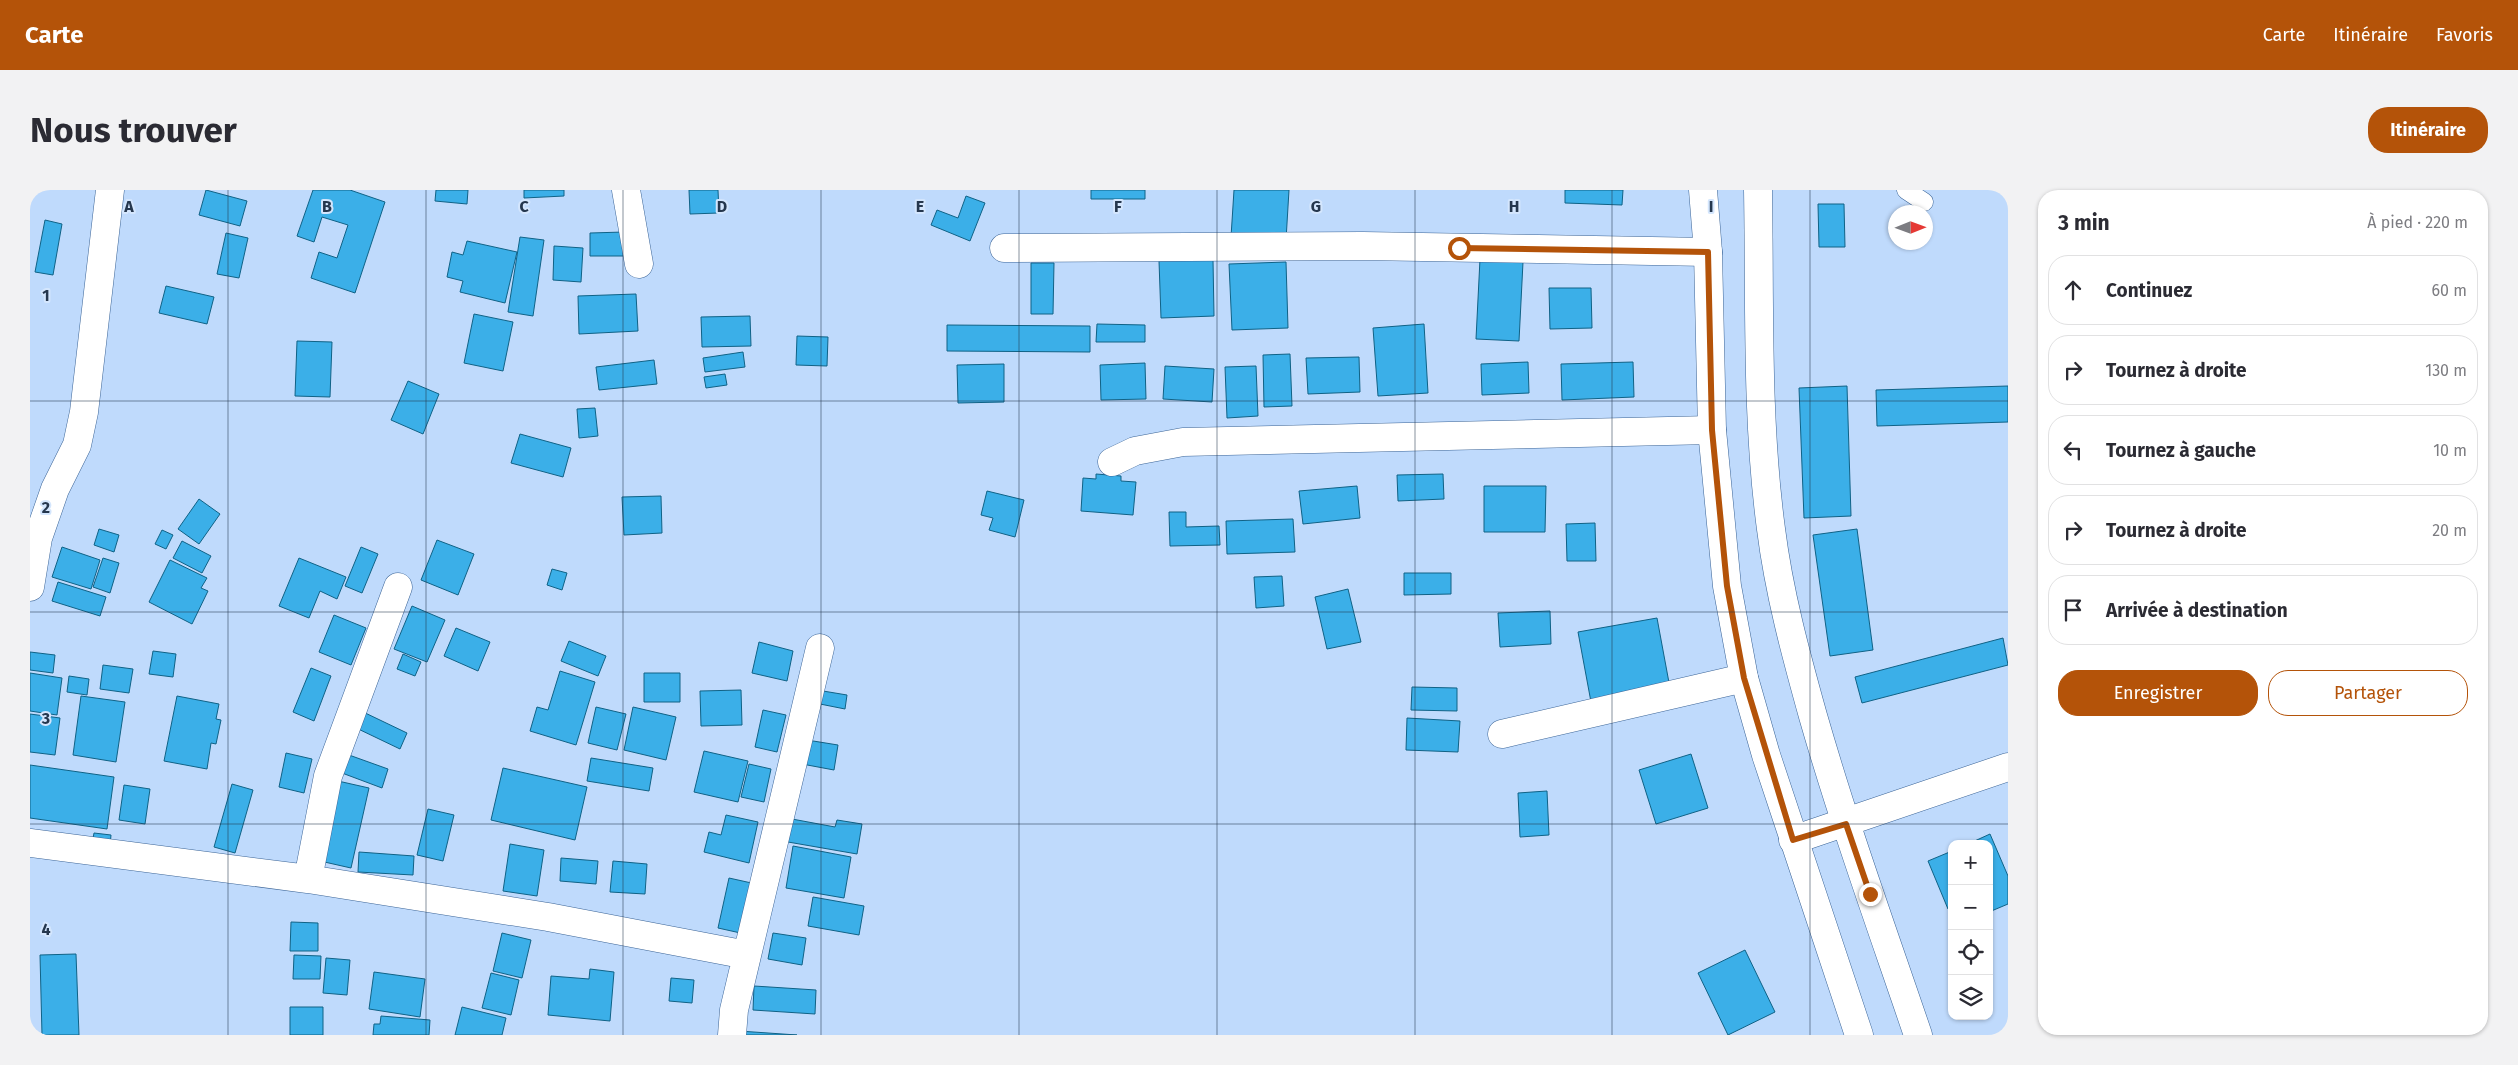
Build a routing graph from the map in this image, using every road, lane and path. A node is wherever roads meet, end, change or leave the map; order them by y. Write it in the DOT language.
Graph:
graph roads {
  1 [pos="110,190"];
  2 [pos="626,190"];
  3 [pos="1703,190"];
  4 [pos="1758,190"];
  5 [pos="1906,190"];
  6 [pos="1924,202"];
  7 [pos="1004,248"];
  8 [pos="1708,252"];
  9 [pos="639,264"];
  10 [pos="1712,430"];
  11 [pos="1112,462"];
  12 [pos="34,538"];
  13 [pos="30,587"];
  14 [pos="398,587"];
  15 [pos="820,648"];
  16 [pos="1744,678"];
  17 [pos="1502,734"];
  18 [pos="2008,767"];
  19 [pos="1846,824"];
  20 [pos="1793,840"];
  21 [pos="30,843"];
  22 [pos="308,879"];
  23 [pos="747,955"];
  24 [pos="732,1035"];
  25 [pos="1860,1035"];
  26 [pos="1918,1035"];
  1 -- 12 [label="street"];
  2 -- 9 [label="street"];
  3 -- 8 [label="street"];
  4 -- 19 [label="street"];
  5 -- 6 [label="lane"];
  7 -- 8 [label="street"];
  8 -- 10 [label="street"];
  10 -- 11 [label="street"];
  10 -- 16 [label="street"];
  12 -- 13 [label="street"];
  14 -- 22 [label="street"];
  15 -- 23 [label="street"];
  16 -- 17 [label="street"];
  16 -- 20 [label="street"];
  18 -- 19 [label="street"];
  19 -- 20 [label="street"];
  19 -- 26 [label="street"];
  20 -- 25 [label="street"];
  21 -- 22 [label="street"];
  22 -- 23 [label="street"];
  23 -- 24 [label="street"];
}
